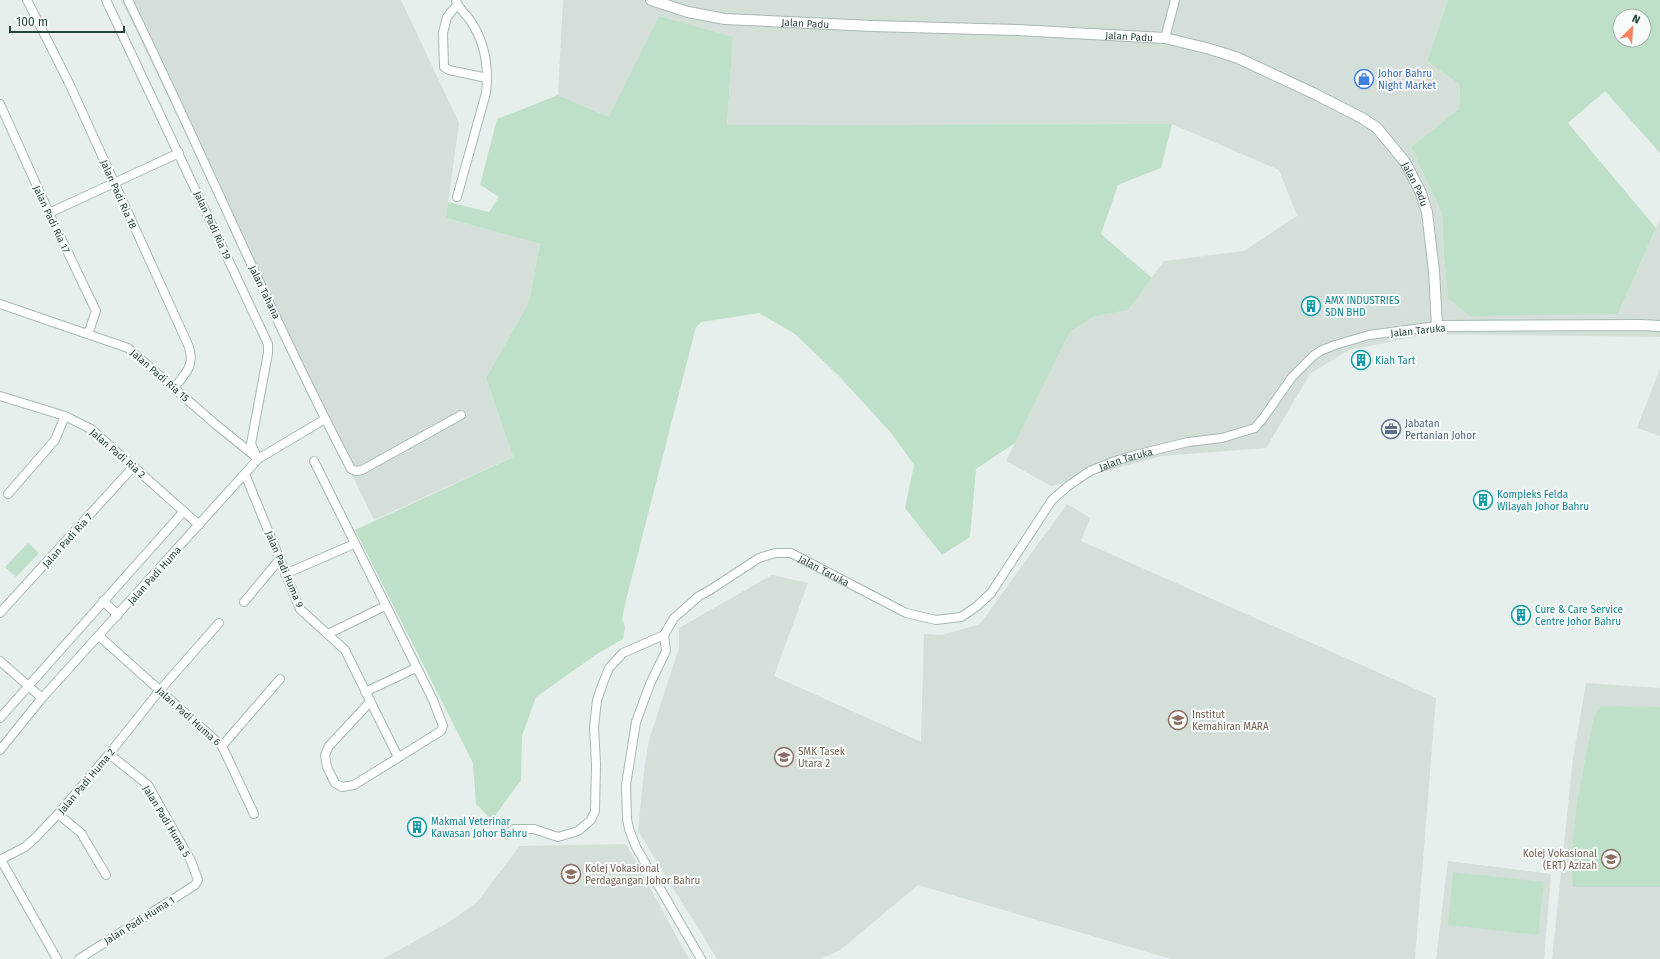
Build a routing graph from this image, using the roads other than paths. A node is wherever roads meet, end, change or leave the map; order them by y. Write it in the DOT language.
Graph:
graph roads {
  1 [pos="27,0"];
  2 [pos="106,0"];
  3 [pos="128,0"];
  4 [pos="651,0"];
  5 [pos="1175,0"];
  6 [pos="456,3"];
  7 [pos="1165,38"];
  8 [pos="487,78"];
  9 [pos="0,104"];
  10 [pos="179,153"];
  11 [pos="114,183"];
  12 [pos="457,197"];
  13 [pos="49,213"];
  14 [pos="0,304"];
  15 [pos="1437,326"];
  16 [pos="1660,326"];
  17 [pos="88,334"];
  18 [pos="174,388"];
  19 [pos="0,396"];
  20 [pos="461,415"];
  21 [pos="65,416"];
  22 [pos="325,419"];
  23 [pos="258,459"];
  24 [pos="314,461"];
  25 [pos="134,466"];
  26 [pos="245,474"];
  27 [pos="8,494"];
  28 [pos="184,511"];
  29 [pos="199,525"];
  30 [pos="354,544"];
  31 [pos="280,559"];
  32 [pos="285,574"];
  33 [pos="103,601"];
  34 [pos="244,602"];
  35 [pos="385,606"];
  36 [pos="0,614"];
  37 [pos="118,615"];
  38 [pos="219,623"];
  39 [pos="328,634"];
  40 [pos="664,635"];
  41 [pos="99,636"];
  42 [pos="0,661"];
  43 [pos="416,668"];
  44 [pos="280,680"];
  45 [pos="28,686"];
  46 [pos="160,690"];
  47 [pos="365,692"];
  48 [pos="42,698"];
  49 [pos="370,702"];
  50 [pos="0,718"];
  51 [pos="222,746"];
  52 [pos="0,750"];
  53 [pos="109,754"];
  54 [pos="398,757"];
  55 [pos="58,814"];
  56 [pos="254,814"];
  57 [pos="507,834"];
  58 [pos="0,860"];
  59 [pos="106,875"];
  60 [pos="198,880"];
  61 [pos="57,959"];
  62 [pos="79,959"];
  63 [pos="701,959"];
  1 -- 11 [label="street, Jalan Padi Ria 18"];
  2 -- 10 [label="street, Jalan Padi Ria 19"];
  3 -- 22 [label="street, Jalan Tahana"];
  4 -- 7 [label="street, Jalan Padu"];
  5 -- 7 [label="street"];
  6 -- 8 [label="street"];
  6 -- 8 [label="street"];
  7 -- 15 [label="street, Jalan Padu"];
  8 -- 12 [label="street"];
  9 -- 13 [label="street, Jalan Padi Ria 17"];
  10 -- 11 [label="street"];
  10 -- 23 [label="street, Jalan Padi Ria 19"];
  11 -- 13 [label="street"];
  11 -- 18 [label="street, Jalan Padi Ria 18"];
  13 -- 17 [label="street, Jalan Padi Ria 17"];
  14 -- 17 [label="street, Jalan Padi Ria 15"];
  15 -- 16 [label="street, Jalan Taruka"];
  15 -- 40 [label="street, Jalan Taruka"];
  17 -- 18 [label="street, Jalan Padi Ria 15"];
  18 -- 23 [label="street, Jalan Padi Ria 15"];
  19 -- 21 [label="street, Jalan Padi Ria 2"];
  20 -- 22 [label="street, Jalan Tahana"];
  21 -- 25 [label="street, Jalan Padi Ria 2"];
  21 -- 27 [label="street"];
  22 -- 23 [label="street, Jalan Padi Huma"];
  23 -- 26 [label="street, Jalan Padi Huma"];
  24 -- 30 [label="street"];
  25 -- 28 [label="street, Jalan Padi Ria 2"];
  25 -- 36 [label="street, Jalan Padi Ria 7"];
  26 -- 29 [label="street, Jalan Padi Huma"];
  26 -- 31 [label="street, Jalan Padi Huma 9"];
  28 -- 29 [label="street, Jalan Padi Ria 2"];
  28 -- 33 [label="street, Jalan Padi Huma"];
  29 -- 37 [label="street, Jalan Padi Huma"];
  30 -- 32 [label="street"];
  30 -- 35 [label="street"];
  31 -- 32 [label="street, Jalan Padi Huma 9"];
  31 -- 34 [label="street"];
  32 -- 39 [label="street, Jalan Padi Huma 9"];
  33 -- 37 [label="street"];
  33 -- 45 [label="street, Jalan Padi Huma"];
  35 -- 39 [label="street"];
  35 -- 43 [label="street"];
  37 -- 41 [label="street, Jalan Padi Huma"];
  38 -- 46 [label="street, Jalan Padi Huma 2"];
  39 -- 47 [label="street, Jalan Padi Huma 9"];
  40 -- 57 [label="street"];
  40 -- 63 [label="street"];
  41 -- 46 [label="street, Jalan Padi Huma 6"];
  41 -- 48 [label="street, Jalan Padi Huma"];
  42 -- 45 [label="street"];
  43 -- 47 [label="street"];
  43 -- 54 [label="street"];
  44 -- 51 [label="street"];
  45 -- 48 [label="street"];
  45 -- 50 [label="street, Jalan Padi Huma"];
  46 -- 51 [label="street, Jalan Padi Huma 6"];
  46 -- 53 [label="street, Jalan Padi Huma 2"];
  47 -- 49 [label="street, Jalan Padi Huma 9"];
  48 -- 52 [label="street, Jalan Padi Huma"];
  49 -- 54 [label="street, Jalan Padi Huma 9"];
  49 -- 54 [label="street"];
  51 -- 56 [label="street, Jalan Padi Huma 6"];
  53 -- 55 [label="street, Jalan Padi Huma 2"];
  53 -- 60 [label="street, Jalan Padi Huma 5"];
  55 -- 58 [label="street, Jalan Padi Huma 2"];
  55 -- 59 [label="street"];
  58 -- 61 [label="street"];
  60 -- 62 [label="street, Jalan Padi Huma 1"];
}
